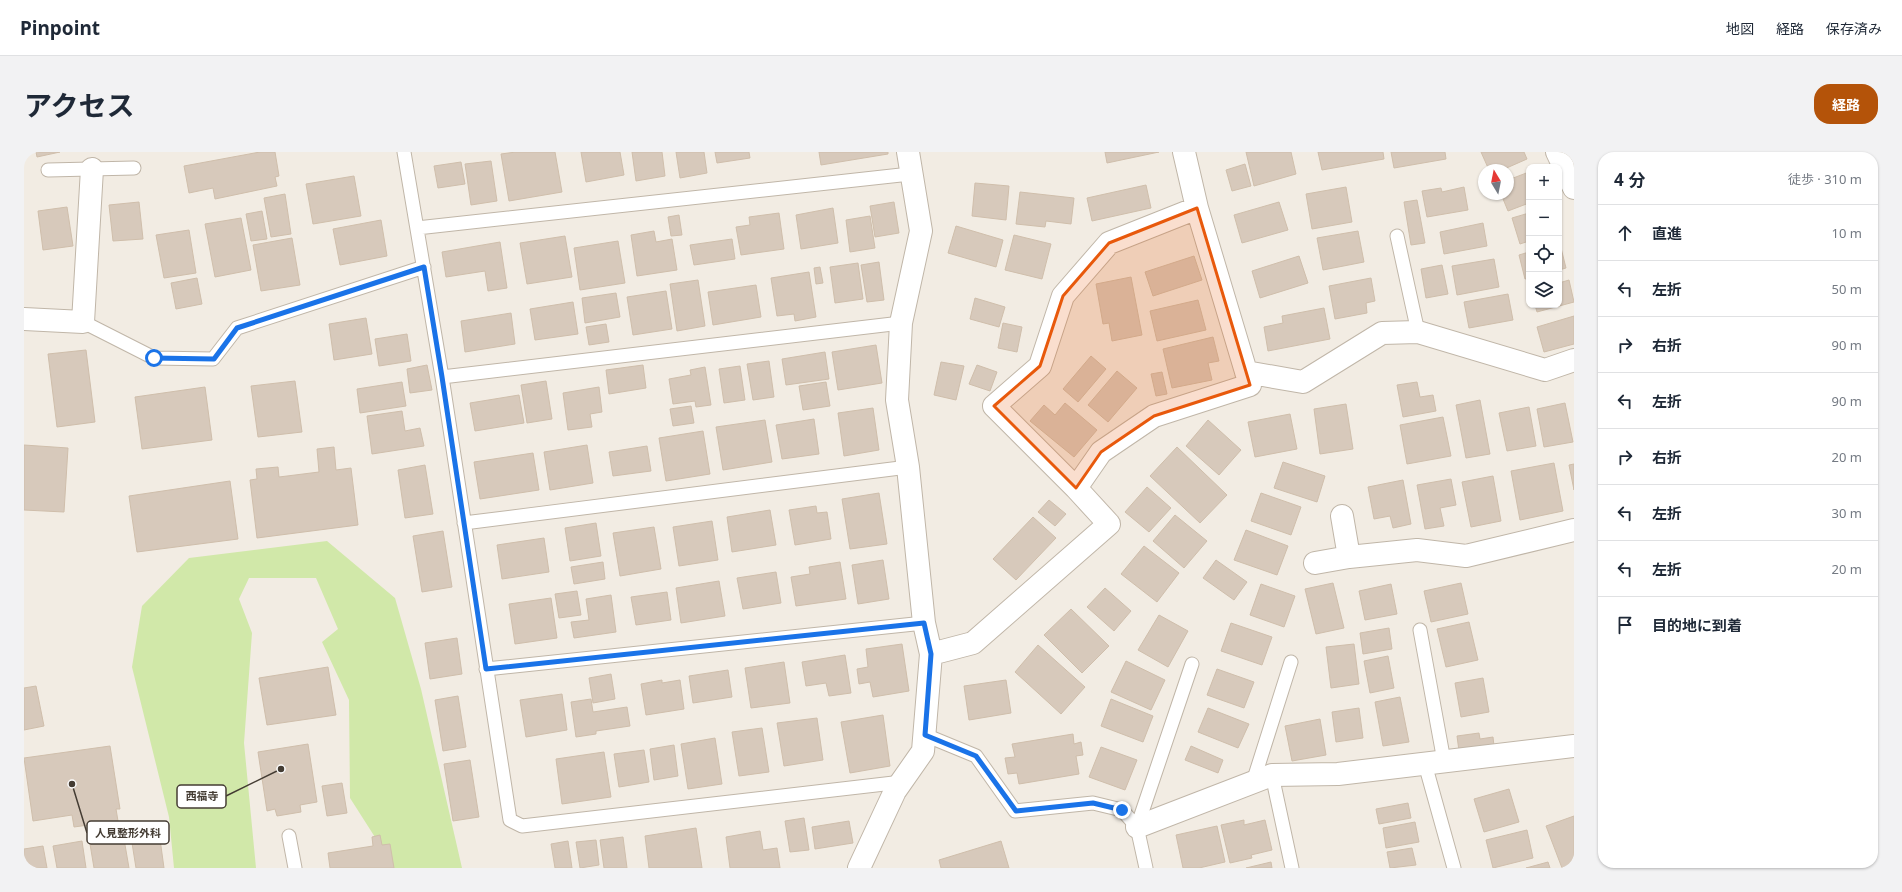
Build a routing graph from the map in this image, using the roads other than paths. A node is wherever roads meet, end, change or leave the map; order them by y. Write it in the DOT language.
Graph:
graph roads {
  1 [pos="404,152"];
  2 [pos="908,152"];
  3 [pos="1184,152"];
  4 [pos="1557,152"];
  5 [pos="134,168"];
  6 [pos="92,169"];
  7 [pos="48,170"];
  8 [pos="910,174"];
  9 [pos="1574,188"];
  10 [pos="1197,208"];
  11 [pos="417,228"];
  12 [pos="1397,236"];
  13 [pos="424,267"];
  14 [pos="24,319"];
  15 [pos="83,322"];
  16 [pos="901,323"];
  17 [pos="1418,332"];
  18 [pos="1574,360"];
  19 [pos="1246,372"];
  20 [pos="442,377"];
  21 [pos="908,467"];
  22 [pos="1076,488"];
  23 [pos="1342,516"];
  24 [pos="464,523"];
  25 [pos="1574,530"];
  26 [pos="1348,557"];
  27 [pos="1315,563"];
  28 [pos="924,623"];
  29 [pos="1420,630"];
  30 [pos="931,654"];
  31 [pos="1291,662"];
  32 [pos="1192,664"];
  33 [pos="486,669"];
  34 [pos="925,735"];
  35 [pos="1574,746"];
  36 [pos="1435,762"];
  37 [pos="1262,778"];
  38 [pos="902,782"];
  39 [pos="1136,827"];
  40 [pos="289,836"];
  41 [pos="295,868"];
  42 [pos="859,868"];
  43 [pos="1146,868"];
  44 [pos="1292,868"];
  45 [pos="1454,868"];
  1 -- 11 [label="lane"];
  2 -- 8 [label="street"];
  3 -- 10 [label="street"];
  4 -- 9 [label="street"];
  5 -- 6 [label="lane"];
  6 -- 7 [label="lane"];
  6 -- 15 [label="street"];
  8 -- 11 [label="lane"];
  8 -- 16 [label="street"];
  10 -- 19 [label="street"];
  10 -- 22 [label="street"];
  11 -- 13 [label="lane"];
  12 -- 17 [label="lane"];
  13 -- 15 [label="lane"];
  13 -- 20 [label="lane"];
  14 -- 15 [label="street"];
  16 -- 20 [label="lane"];
  16 -- 21 [label="street"];
  17 -- 18 [label="street"];
  17 -- 19 [label="street"];
  19 -- 22 [label="street"];
  20 -- 24 [label="lane"];
  21 -- 24 [label="lane"];
  21 -- 28 [label="street"];
  22 -- 30 [label="street"];
  23 -- 26 [label="street"];
  24 -- 33 [label="lane"];
  25 -- 26 [label="street"];
  26 -- 27 [label="street"];
  28 -- 30 [label="street"];
  28 -- 33 [label="lane"];
  29 -- 36 [label="lane"];
  30 -- 34 [label="street"];
  31 -- 37 [label="lane"];
  32 -- 39 [label="lane"];
  33 -- 38 [label="lane"];
  34 -- 38 [label="street"];
  34 -- 39 [label="lane"];
  35 -- 36 [label="street"];
  36 -- 37 [label="street"];
  36 -- 45 [label="lane"];
  37 -- 39 [label="street"];
  37 -- 44 [label="lane"];
  38 -- 42 [label="street"];
  39 -- 43 [label="lane"];
  40 -- 41 [label="lane"];
}
